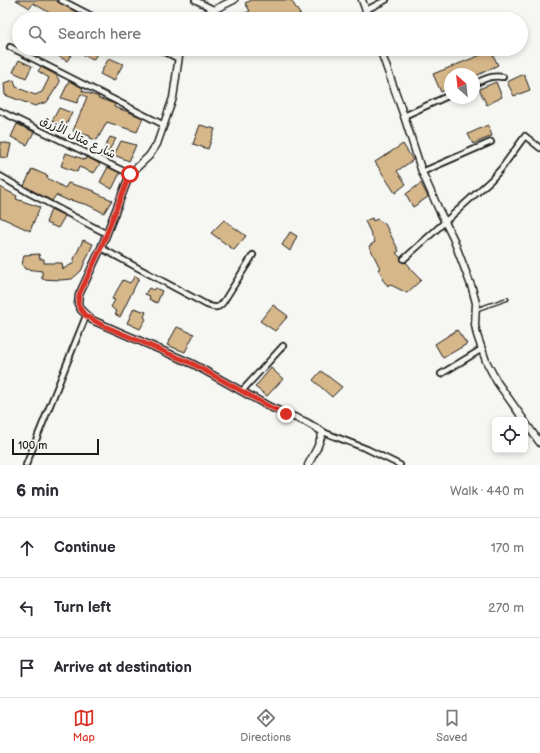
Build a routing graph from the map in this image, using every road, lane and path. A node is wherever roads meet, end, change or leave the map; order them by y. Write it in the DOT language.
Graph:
graph roads {
  1 [pos="61,0"];
  2 [pos="195,0"];
  3 [pos="234,0"];
  4 [pos="362,0"];
  5 [pos="386,0"];
  6 [pos="213,9"];
  7 [pos="366,10"];
  8 [pos="84,12"];
  9 [pos="208,12"];
  10 [pos="28,56"];
  11 [pos="173,56"];
  12 [pos="179,56"];
  13 [pos="383,56"];
  14 [pos="179,59"];
  15 [pos="503,77"];
  16 [pos="480,81"];
  17 [pos="444,98"];
  18 [pos="0,111"];
  19 [pos="404,116"];
  20 [pos="164,126"];
  21 [pos="491,142"];
  22 [pos="540,148"];
  23 [pos="422,172"];
  24 [pos="130,174"];
  25 [pos="0,176"];
  26 [pos="445,223"];
  27 [pos="107,234"];
  28 [pos="101,248"];
  29 [pos="253,255"];
  30 [pos="404,259"];
  31 [pos="506,299"];
  32 [pos="476,310"];
  33 [pos="86,316"];
  34 [pos="283,346"];
  35 [pos="482,349"];
  36 [pos="440,374"];
  37 [pos="242,391"];
  38 [pos="521,417"];
  39 [pos="528,426"];
  40 [pos="323,432"];
  41 [pos="540,443"];
  42 [pos="26,465"];
  43 [pos="308,465"];
  44 [pos="400,465"];
  1 -- 8 [label="street"];
  2 -- 6 [label="street"];
  3 -- 6 [label="street"];
  4 -- 7 [label="street"];
  5 -- 7 [label="street"];
  6 -- 9 [label="street"];
  10 -- 20 [label="street"];
  11 -- 14 [label="street"];
  12 -- 14 [label="street"];
  13 -- 19 [label="street"];
  14 -- 20 [label="street"];
  15 -- 16 [label="street"];
  17 -- 19 [label="street"];
  18 -- 24 [label="street, شارع متال الأزرق"];
  19 -- 23 [label="street"];
  20 -- 24 [label="street"];
  21 -- 23 [label="street"];
  22 -- 26 [label="street"];
  23 -- 26 [label="street"];
  24 -- 27 [label="street"];
  25 -- 27 [label="street"];
  26 -- 30 [label="street"];
  26 -- 32 [label="street"];
  27 -- 28 [label="street"];
  28 -- 29 [label="street"];
  28 -- 33 [label="street"];
  31 -- 32 [label="lane"];
  32 -- 35 [label="street"];
  33 -- 37 [label="street"];
  33 -- 42 [label="street"];
  34 -- 37 [label="street"];
  35 -- 36 [label="street"];
  35 -- 38 [label="street"];
  37 -- 40 [label="street"];
  39 -- 41 [label="street"];
  40 -- 43 [label="street"];
  40 -- 44 [label="street"];
}
